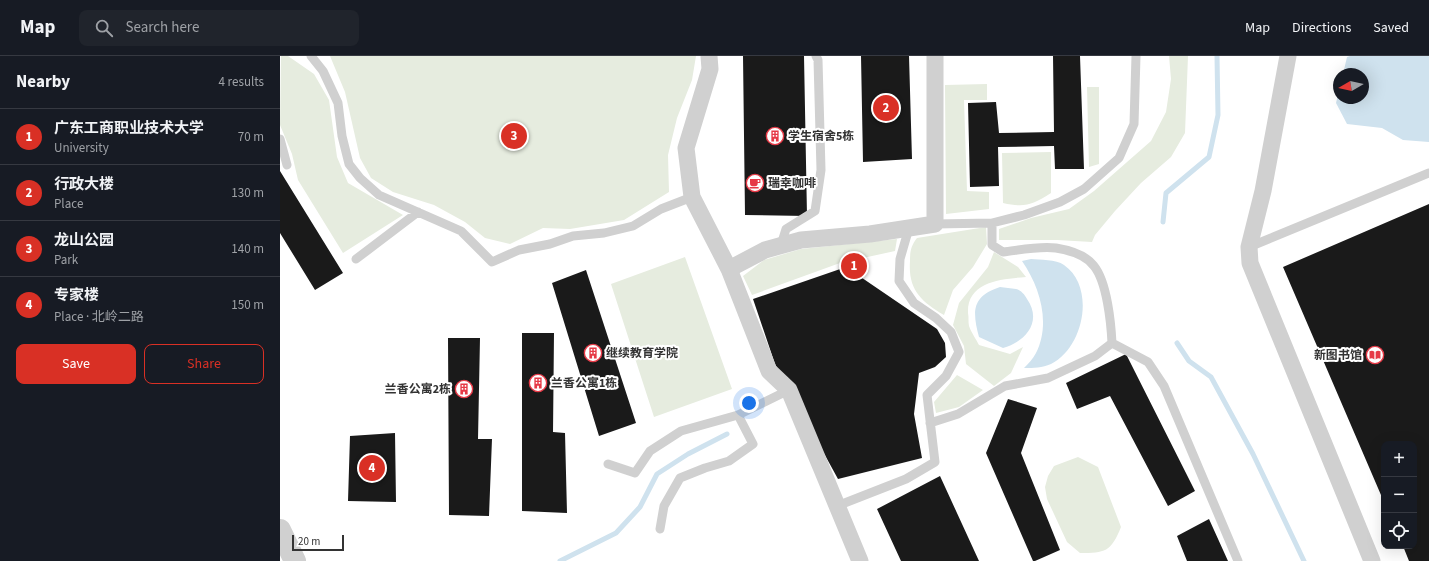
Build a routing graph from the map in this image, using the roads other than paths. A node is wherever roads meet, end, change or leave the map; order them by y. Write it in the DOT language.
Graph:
graph roads {
  1 [pos="311,56"];
  2 [pos="708,56"];
  3 [pos="816,56"];
  4 [pos="935,56"];
  5 [pos="1136,56"];
  6 [pos="1288,56"];
  7 [pos="280,139"];
  8 [pos="287,165"];
  9 [pos="1429,173"];
  10 [pos="692,197"];
  11 [pos="418,212"];
  12 [pos="992,223"];
  13 [pos="936,224"];
  14 [pos="909,228"];
  15 [pos="781,245"];
  16 [pos="1249,247"];
  17 [pos="356,260"];
  18 [pos="729,269"];
  19 [pos="1112,343"];
  20 [pos="788,390"];
  21 [pos="738,415"];
  22 [pos="930,423"];
  23 [pos="608,464"];
  24 [pos="837,506"];
  25 [pos="660,529"];
  26 [pos="280,530"];
  27 [pos="295,561"];
  28 [pos="860,561"];
  29 [pos="1238,561"];
  30 [pos="1372,561"];
  1 -- 11 [label="lane"];
  2 -- 10 [label="street"];
  3 -- 15 [label="lane"];
  4 -- 13 [label="street"];
  5 -- 12 [label="lane"];
  6 -- 16 [label="street"];
  7 -- 8 [label="lane"];
  9 -- 16 [label="lane"];
  10 -- 11 [label="lane"];
  10 -- 18 [label="street"];
  11 -- 17 [label="lane"];
  12 -- 13 [label="lane"];
  12 -- 19 [label="lane"];
  13 -- 14 [label="street"];
  14 -- 15 [label="street"];
  14 -- 22 [label="lane"];
  15 -- 18 [label="street"];
  16 -- 30 [label="street"];
  18 -- 20 [label="street"];
  19 -- 22 [label="lane"];
  19 -- 29 [label="lane"];
  20 -- 21 [label="lane"];
  20 -- 24 [label="street"];
  21 -- 23 [label="lane"];
  21 -- 25 [label="lane"];
  22 -- 24 [label="lane"];
  24 -- 28 [label="street"];
  26 -- 27 [label="street"];
}
